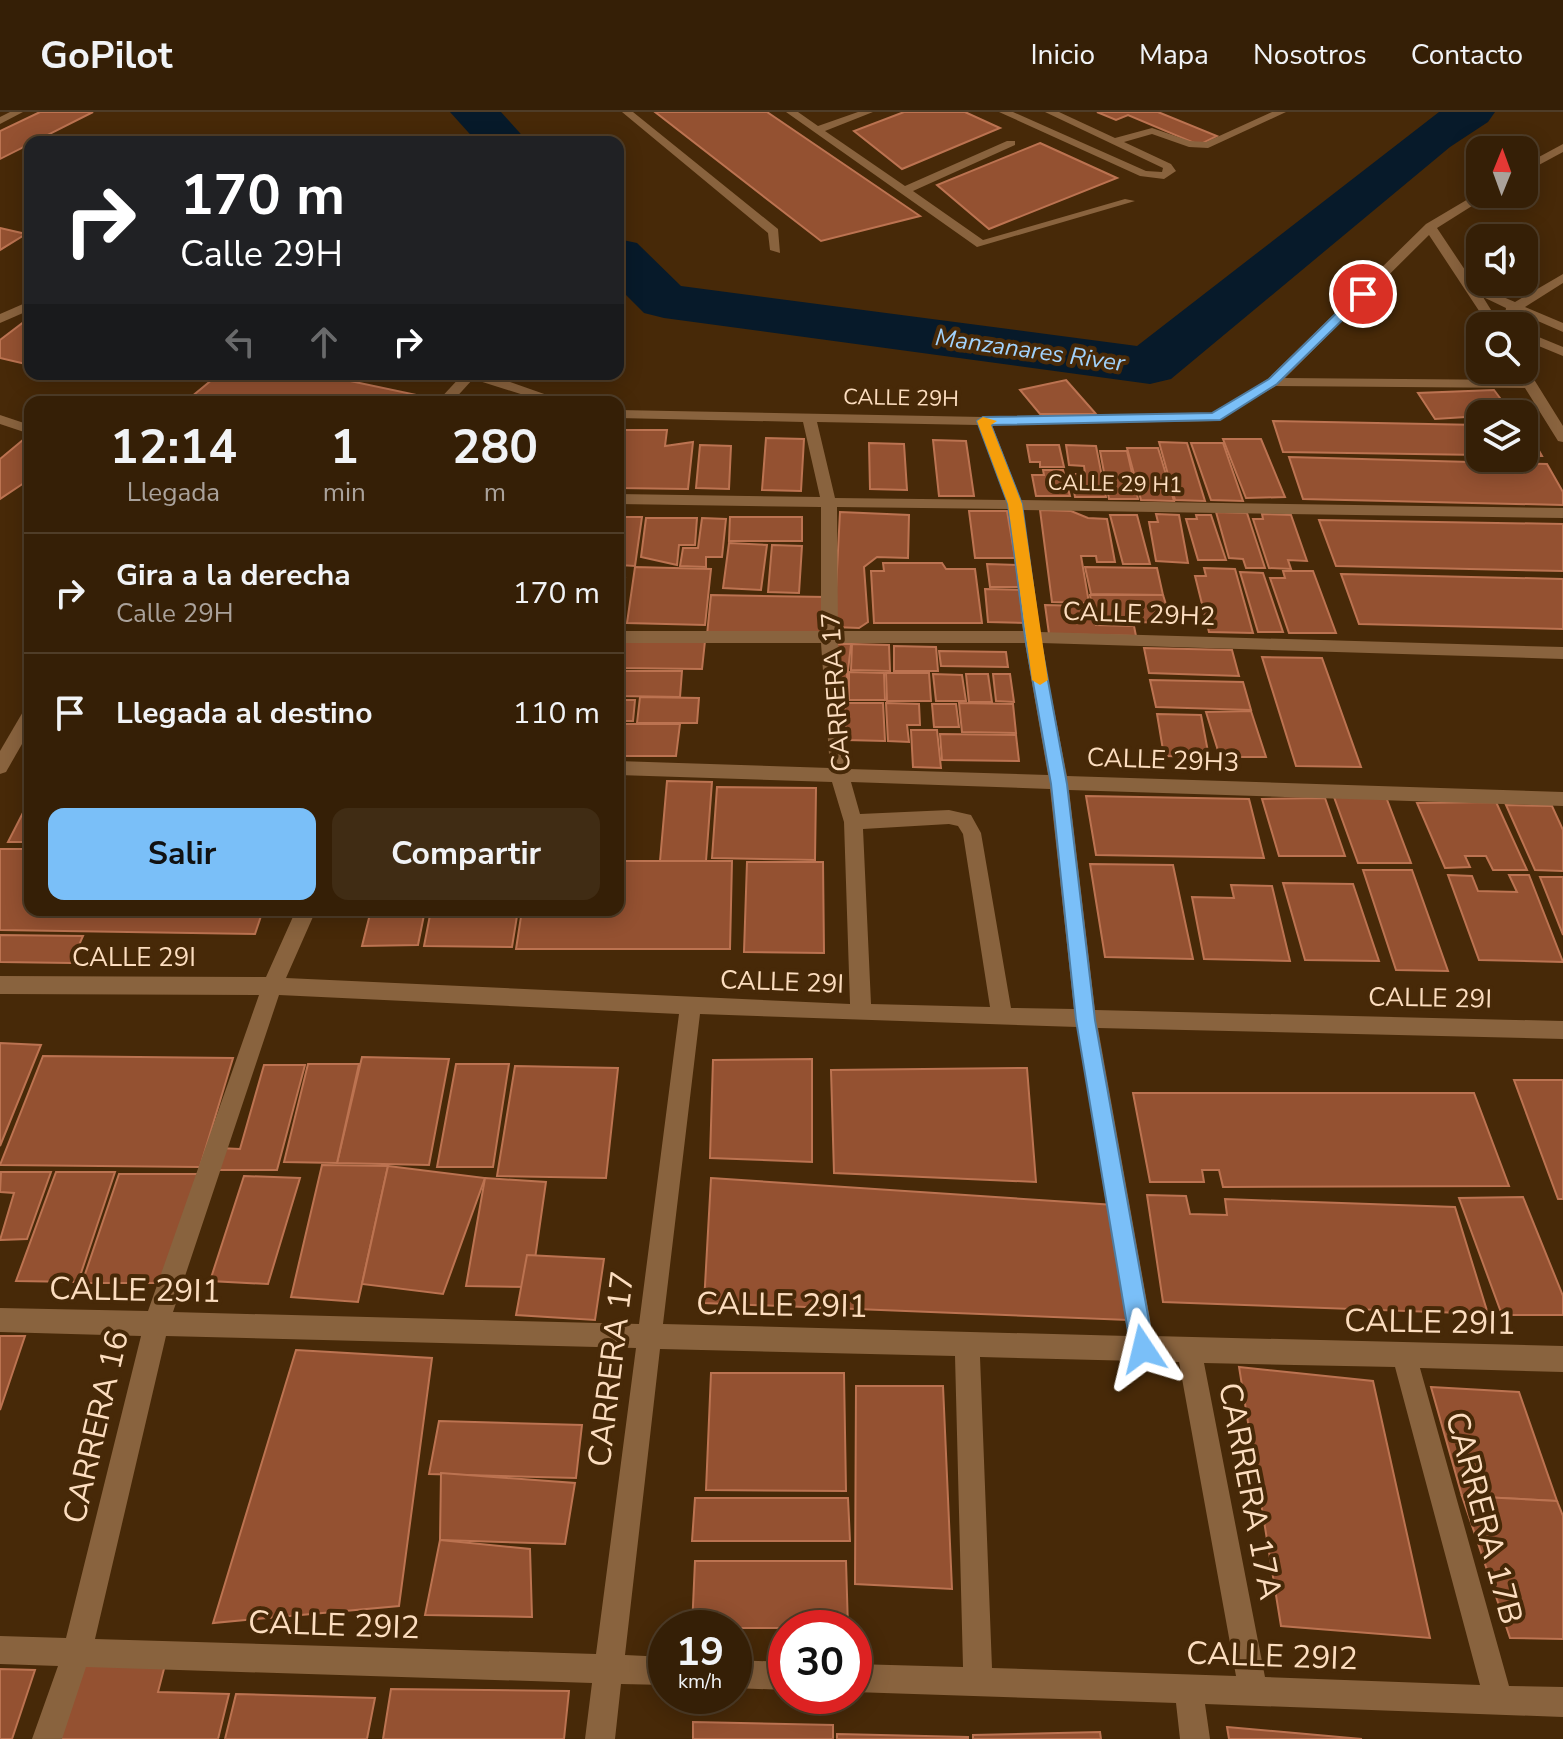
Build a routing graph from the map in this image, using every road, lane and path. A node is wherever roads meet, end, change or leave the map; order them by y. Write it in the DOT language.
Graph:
graph roads {
  1 [pos="18,112"];
  2 [pos="627,112"];
  3 [pos="791,112"];
  4 [pos="868,112"];
  5 [pos="1004,112"];
  6 [pos="1050,112"];
  7 [pos="1281,112"];
  8 [pos="0,121"];
  9 [pos="817,130"];
  10 [pos="1116,141"];
  11 [pos="1011,143"];
  12 [pos="1563,147"];
  13 [pos="1538,162"];
  14 [pos="904,191"];
  15 [pos="1129,201"];
  16 [pos="1466,205"];
  17 [pos="1430,227"];
  18 [pos="776,250"];
  19 [pos="1466,278"];
  20 [pos="1563,278"];
  21 [pos="1490,296"];
  22 [pos="1516,307"];
  23 [pos="24,308"];
  24 [pos="1510,312"];
  25 [pos="0,319"];
  26 [pos="1563,328"];
  27 [pos="1538,341"];
  28 [pos="1563,352"];
  29 [pos="465,380"];
  30 [pos="490,380"];
  31 [pos="1273,382"];
  32 [pos="1466,384"];
  33 [pos="1530,384"];
  34 [pos="450,396"];
  35 [pos="541,396"];
  36 [pos="624,414"];
  37 [pos="0,419"];
  38 [pos="809,419"];
  39 [pos="983,421"];
  40 [pos="24,428"];
  41 [pos="1563,438"];
  42 [pos="624,499"];
  43 [pos="1015,504"];
  44 [pos="829,505"];
  45 [pos="1563,513"];
  46 [pos="624,637"];
  47 [pos="1032,637"];
  48 [pos="829,639"];
  49 [pos="1563,653"];
  50 [pos="24,724"];
  51 [pos="10,749"];
  52 [pos="24,749"];
  53 [pos="0,767"];
  54 [pos="624,768"];
  55 [pos="840,777"];
  56 [pos="1059,784"];
  57 [pos="1563,799"];
  58 [pos="853,822"];
  59 [pos="303,916"];
  60 [pos="0,985"];
  61 [pos="272,986"];
  62 [pos="690,1007"];
  63 [pos="861,1013"];
  64 [pos="1002,1015"];
  65 [pos="1086,1020"];
  66 [pos="1563,1030"];
  67 [pos="0,1320"];
  68 [pos="156,1325"];
  69 [pos="649,1336"];
  70 [pos="967,1344"];
  71 [pos="1143,1349"];
  72 [pos="1189,1350"];
  73 [pos="1404,1355"];
  74 [pos="1563,1359"];
  75 [pos="0,1650"];
  76 [pos="77,1653"];
  77 [pos="609,1669"];
  78 [pos="648,1670"];
  79 [pos="872,1679"];
  80 [pos="978,1682"];
  81 [pos="1189,1690"];
  82 [pos="1253,1691"];
  83 [pos="1499,1700"];
  84 [pos="1563,1702"];
  85 [pos="47,1739"];
  86 [pos="600,1739"];
  87 [pos="1195,1739"];
  1 -- 8 [label="street"];
  2 -- 18 [label="street"];
  3 -- 9 [label="street"];
  4 -- 9 [label="street"];
  5 -- 10 [label="street"];
  6 -- 10 [label="street"];
  7 -- 10 [label="street"];
  9 -- 14 [label="street"];
  11 -- 14 [label="street"];
  12 -- 13 [label="street"];
  14 -- 15 [label="street"];
  16 -- 17 [label="street, CALLE 29H"];
  17 -- 19 [label="street"];
  17 -- 31 [label="street, CALLE 29H"];
  20 -- 22 [label="street"];
  21 -- 22 [label="street"];
  22 -- 24 [label="street"];
  22 -- 26 [label="street"];
  23 -- 25 [label="street"];
  27 -- 28 [label="street"];
  29 -- 34 [label="street"];
  30 -- 35 [label="street"];
  31 -- 32 [label="street"];
  31 -- 39 [label="street, CALLE 29H"];
  33 -- 41 [label="street"];
  36 -- 38 [label="street, CALLE 29H"];
  37 -- 40 [label="street"];
  38 -- 39 [label="street, CALLE 29H"];
  38 -- 44 [label="street, CARRERA 17"];
  39 -- 43 [label="street"];
  42 -- 44 [label="street, CALLE 29 H1"];
  43 -- 44 [label="street, CALLE 29 H1"];
  43 -- 45 [label="street, CALLE 29 H1"];
  43 -- 47 [label="street"];
  44 -- 48 [label="street, CARRERA 17"];
  46 -- 48 [label="street, CALLE 29H2"];
  47 -- 48 [label="street, CALLE 29H2"];
  47 -- 49 [label="street, CALLE 29H2"];
  47 -- 56 [label="street"];
  48 -- 55 [label="street, CARRERA 17"];
  50 -- 51 [label="street"];
  51 -- 52 [label="street"];
  51 -- 53 [label="street"];
  54 -- 55 [label="street, CALLE 29H3"];
  55 -- 56 [label="street, CALLE 29H3"];
  55 -- 58 [label="street, CARRERA 17"];
  56 -- 57 [label="street, CALLE 29H3"];
  56 -- 65 [label="street"];
  58 -- 63 [label="street, CARRERA 17"];
  58 -- 64 [label="street"];
  59 -- 61 [label="street, CARRERA 16"];
  60 -- 61 [label="street, CALLE 29I"];
  61 -- 62 [label="street, CALLE 29I"];
  61 -- 68 [label="street, CARRERA 16"];
  62 -- 63 [label="street, CALLE 29I"];
  62 -- 69 [label="street, CARRERA 17"];
  63 -- 64 [label="street, CALLE 29I"];
  64 -- 65 [label="street, CALLE 29I"];
  65 -- 66 [label="street, CALLE 29I"];
  65 -- 71 [label="street"];
  67 -- 68 [label="street, CALLE 29I1"];
  68 -- 69 [label="street, CALLE 29I1"];
  68 -- 76 [label="street, CARRERA 16"];
  69 -- 70 [label="street, CALLE 29I1"];
  69 -- 77 [label="street, CARRERA 17"];
  70 -- 71 [label="street, CALLE 29I1"];
  70 -- 80 [label="street"];
  71 -- 72 [label="street, CALLE 29I1"];
  72 -- 73 [label="street, CALLE 29I1"];
  72 -- 82 [label="street, CARRERA 17A"];
  73 -- 74 [label="street, CALLE 29I1"];
  73 -- 83 [label="street, CARRERA 17B"];
  75 -- 76 [label="street, CALLE 29I2"];
  76 -- 77 [label="street, CALLE 29I2"];
  76 -- 85 [label="street, CARRERA 16"];
  77 -- 78 [label="street, CALLE 29I2"];
  77 -- 86 [label="street, CARRERA 17"];
  79 -- 80 [label="street, CALLE 29I2"];
  80 -- 81 [label="street, CALLE 29I2"];
  81 -- 82 [label="street, CALLE 29I2"];
  81 -- 87 [label="street"];
  82 -- 83 [label="street, CALLE 29I2"];
  83 -- 84 [label="street, CALLE 29I2"];
}
